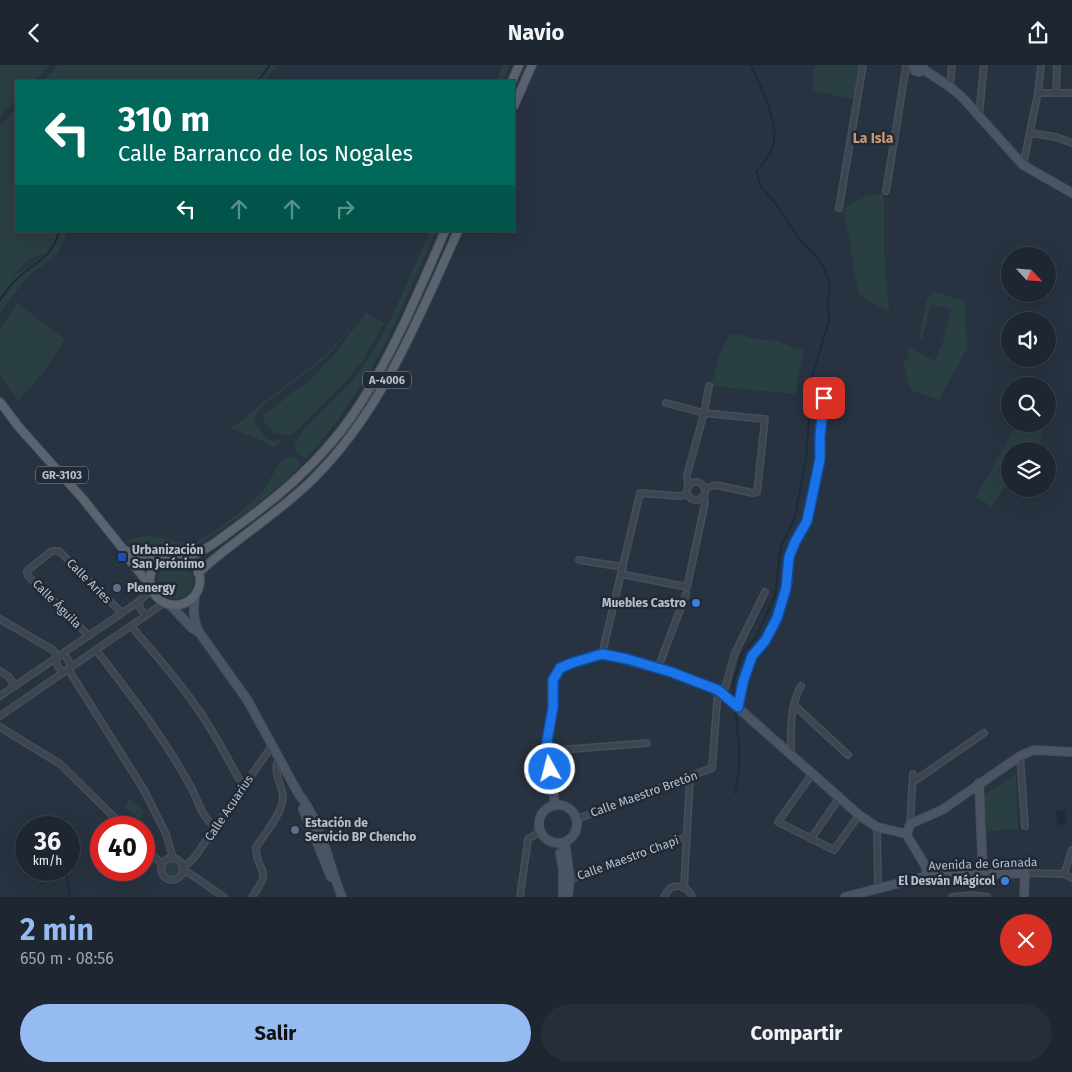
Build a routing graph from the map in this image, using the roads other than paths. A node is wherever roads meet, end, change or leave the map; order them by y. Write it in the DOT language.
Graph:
graph roads {
  1 [pos="519,65"];
  2 [pos="532,65"];
  3 [pos="863,65"];
  4 [pos="952,65"];
  5 [pos="984,65"];
  6 [pos="1040,65"];
  7 [pos="1057,65"];
  8 [pos="909,66"];
  9 [pos="923,67"];
  10 [pos="512,80"];
  11 [pos="950,87"];
  12 [pos="1038,93"];
  13 [pos="1056,93"];
  14 [pos="1072,93"];
  15 [pos="515,104"];
  16 [pos="979,115"];
  17 [pos="1030,133"];
  18 [pos="1072,143"];
  19 [pos="1022,165"];
  20 [pos="886,191"];
  21 [pos="1072,193"];
  22 [pos="839,208"];
  23 [pos="445,232"];
  24 [pos="458,232"];
  25 [pos="709,386"];
  26 [pos="842,401"];
  27 [pos="0,402"];
  28 [pos="666,403"];
  29 [pos="704,413"];
  30 [pos="688,485"];
  31 [pos="706,488"];
  32 [pos="687,495"];
  33 [pos="704,497"];
  34 [pos="123,549"];
  35 [pos="186,558"];
  36 [pos="579,560"];
  37 [pos="159,561"];
  38 [pos="623,567"];
  39 [pos="27,572"];
  40 [pos="198,573"];
  41 [pos="621,574"];
  42 [pos="150,585"];
  43 [pos="766,592"];
  44 [pos="686,594"];
  45 [pos="195,595"];
  46 [pos="138,602"];
  47 [pos="167,604"];
  48 [pos="122,613"];
  49 [pos="147,615"];
  50 [pos="0,619"];
  51 [pos="131,626"];
  52 [pos="199,632"];
  53 [pos="88,636"];
  54 [pos="96,650"];
  55 [pos="602,654"];
  56 [pos="58,656"];
  57 [pos="658,668"];
  58 [pos="68,669"];
  59 [pos="0,671"];
  60 [pos="15,685"];
  61 [pos="801,686"];
  62 [pos="720,692"];
  63 [pos="0,696"];
  64 [pos="794,705"];
  65 [pos="738,707"];
  66 [pos="0,716"];
  67 [pos="0,727"];
  68 [pos="984,733"];
  69 [pos="647,743"];
  70 [pos="274,747"];
  71 [pos="547,751"];
  72 [pos="1072,753"];
  73 [pos="848,755"];
  74 [pos="1020,755"];
  75 [pos="791,756"];
  76 [pos="282,761"];
  77 [pos="812,774"];
  78 [pos="913,774"];
  79 [pos="690,777"];
  80 [pos="913,782"];
  81 [pos="979,783"];
  82 [pos="245,784"];
  83 [pos="839,798"];
  84 [pos="555,805"];
  85 [pos="859,815"];
  86 [pos="113,816"];
  87 [pos="577,819"];
  88 [pos="910,824"];
  89 [pos="1025,826"];
  90 [pos="216,827"];
  91 [pos="877,827"];
  92 [pos="540,832"];
  93 [pos="907,834"];
  94 [pos="686,837"];
  95 [pos="811,839"];
  96 [pos="561,843"];
  97 [pos="1072,850"];
  98 [pos="155,857"];
  99 [pos="173,858"];
  100 [pos="162,864"];
  101 [pos="183,870"];
  102 [pos="1025,873"];
  103 [pos="983,874"];
  104 [pos="1064,874"];
  105 [pos="928,876"];
  106 [pos="1072,878"];
  107 [pos="567,880"];
  108 [pos="684,888"];
  109 [pos="878,888"];
  110 [pos="224,897"];
  111 [pos="252,897"];
  112 [pos="342,897"];
  113 [pos="520,897"];
  114 [pos="563,897"];
  115 [pos="568,897"];
  116 [pos="664,897"];
  117 [pos="692,897"];
  118 [pos="845,897"];
  119 [pos="952,897"];
  120 [pos="987,897"];
  121 [pos="1024,897"];
  1 -- 10 [label="main road"];
  2 -- 15 [label="main road"];
  3 -- 22 [label="street"];
  4 -- 11 [label="street"];
  5 -- 16 [label="street"];
  6 -- 12 [label="street"];
  7 -- 13 [label="street"];
  8 -- 9 [label="street"];
  8 -- 20 [label="street"];
  9 -- 11 [label="street"];
  11 -- 16 [label="street"];
  12 -- 13 [label="street"];
  12 -- 17 [label="street"];
  13 -- 14 [label="street"];
  16 -- 19 [label="street"];
  17 -- 18 [label="street"];
  17 -- 19 [label="street"];
  19 -- 21 [label="street"];
  23 -- 35 [label="main road, A-4006"];
  24 -- 40 [label="main road, A-4006"];
  25 -- 29 [label="street"];
  26 -- 65 [label="street"];
  27 -- 34 [label="main road, GR-3103"];
  28 -- 29 [label="street"];
  29 -- 30 [label="street"];
  29 -- 31 [label="street"];
  30 -- 31 [label="street"];
  30 -- 32 [label="street"];
  31 -- 33 [label="street"];
  32 -- 33 [label="street"];
  32 -- 38 [label="street"];
  33 -- 41 [label="street"];
  34 -- 37 [label="main road, GR-3103"];
  34 -- 42 [label="main road, GR-3103"];
  35 -- 37 [label="main road, GR-3103"];
  35 -- 40 [label="main road"];
  36 -- 38 [label="street"];
  37 -- 42 [label="main road"];
  38 -- 41 [label="street"];
  39 -- 48 [label="street, Calle Aries"];
  39 -- 53 [label="street, Calle Águila"];
  40 -- 45 [label="main road, GR-3103"];
  41 -- 55 [label="street"];
  42 -- 46 [label="street"];
  42 -- 47 [label="main road, GR-3103"];
  43 -- 62 [label="street"];
  44 -- 57 [label="street"];
  45 -- 47 [label="main road"];
  45 -- 52 [label="street, GR-3103"];
  46 -- 48 [label="street"];
  46 -- 49 [label="street"];
  47 -- 49 [label="street"];
  47 -- 52 [label="street, GR-3103"];
  48 -- 53 [label="street"];
  49 -- 51 [label="street"];
  50 -- 56 [label="street"];
  51 -- 54 [label="street"];
  51 -- 82 [label="street"];
  52 -- 70 [label="street, GR-3103"];
  53 -- 56 [label="street"];
  54 -- 58 [label="street"];
  54 -- 90 [label="street"];
  55 -- 57 [label="street"];
  55 -- 71 [label="street"];
  56 -- 58 [label="street"];
  56 -- 58 [label="street"];
  56 -- 60 [label="street"];
  57 -- 62 [label="street"];
  58 -- 66 [label="street"];
  58 -- 99 [label="street"];
  59 -- 60 [label="street"];
  60 -- 63 [label="street"];
  61 -- 64 [label="street"];
  62 -- 65 [label="street"];
  62 -- 79 [label="street, Calle Maestro Bretón"];
  64 -- 73 [label="street"];
  64 -- 75 [label="street"];
  65 -- 75 [label="street"];
  67 -- 86 [label="street"];
  68 -- 80 [label="street"];
  69 -- 71 [label="street"];
  70 -- 76 [label="street, GR-3103"];
  70 -- 82 [label="street, Calle Acuarius"];
  71 -- 84 [label="street"];
  72 -- 74 [label="street"];
  74 -- 81 [label="street"];
  74 -- 89 [label="street"];
  75 -- 77 [label="street"];
  76 -- 111 [label="street"];
  76 -- 112 [label="street, GR-3103"];
  77 -- 83 [label="street"];
  77 -- 95 [label="street"];
  78 -- 80 [label="street"];
  79 -- 87 [label="street, Calle Maestro Bretón"];
  79 -- 94 [label="street"];
  80 -- 88 [label="street"];
  81 -- 88 [label="street"];
  81 -- 103 [label="street"];
  82 -- 90 [label="street, Calle Acuarius"];
  83 -- 85 [label="street"];
  83 -- 95 [label="street"];
  84 -- 87 [label="street"];
  84 -- 92 [label="street"];
  85 -- 91 [label="street"];
  85 -- 95 [label="street"];
  87 -- 96 [label="street"];
  88 -- 93 [label="street"];
  90 -- 101 [label="street, Calle Acuarius"];
  91 -- 93 [label="street"];
  91 -- 109 [label="street"];
  92 -- 96 [label="street"];
  92 -- 113 [label="street"];
  93 -- 105 [label="street"];
  94 -- 107 [label="street, Calle Maestro Chapi"];
  94 -- 108 [label="street"];
  96 -- 107 [label="street"];
  97 -- 104 [label="street"];
  98 -- 100 [label="street"];
  99 -- 100 [label="street"];
  99 -- 101 [label="street"];
  100 -- 101 [label="street"];
  101 -- 110 [label="street"];
  102 -- 103 [label="street, Avenida de Granada"];
  102 -- 104 [label="street, Avenida de Granada"];
  102 -- 121 [label="street"];
  103 -- 105 [label="street, Avenida de Granada"];
  104 -- 106 [label="street"];
  105 -- 109 [label="street, Avenida de Granada"];
  107 -- 114 [label="street"];
  107 -- 115 [label="street"];
  108 -- 116 [label="street"];
  108 -- 117 [label="street"];
  109 -- 118 [label="street, Avenida de Granada"];
  119 -- 120 [label="street"];
}
